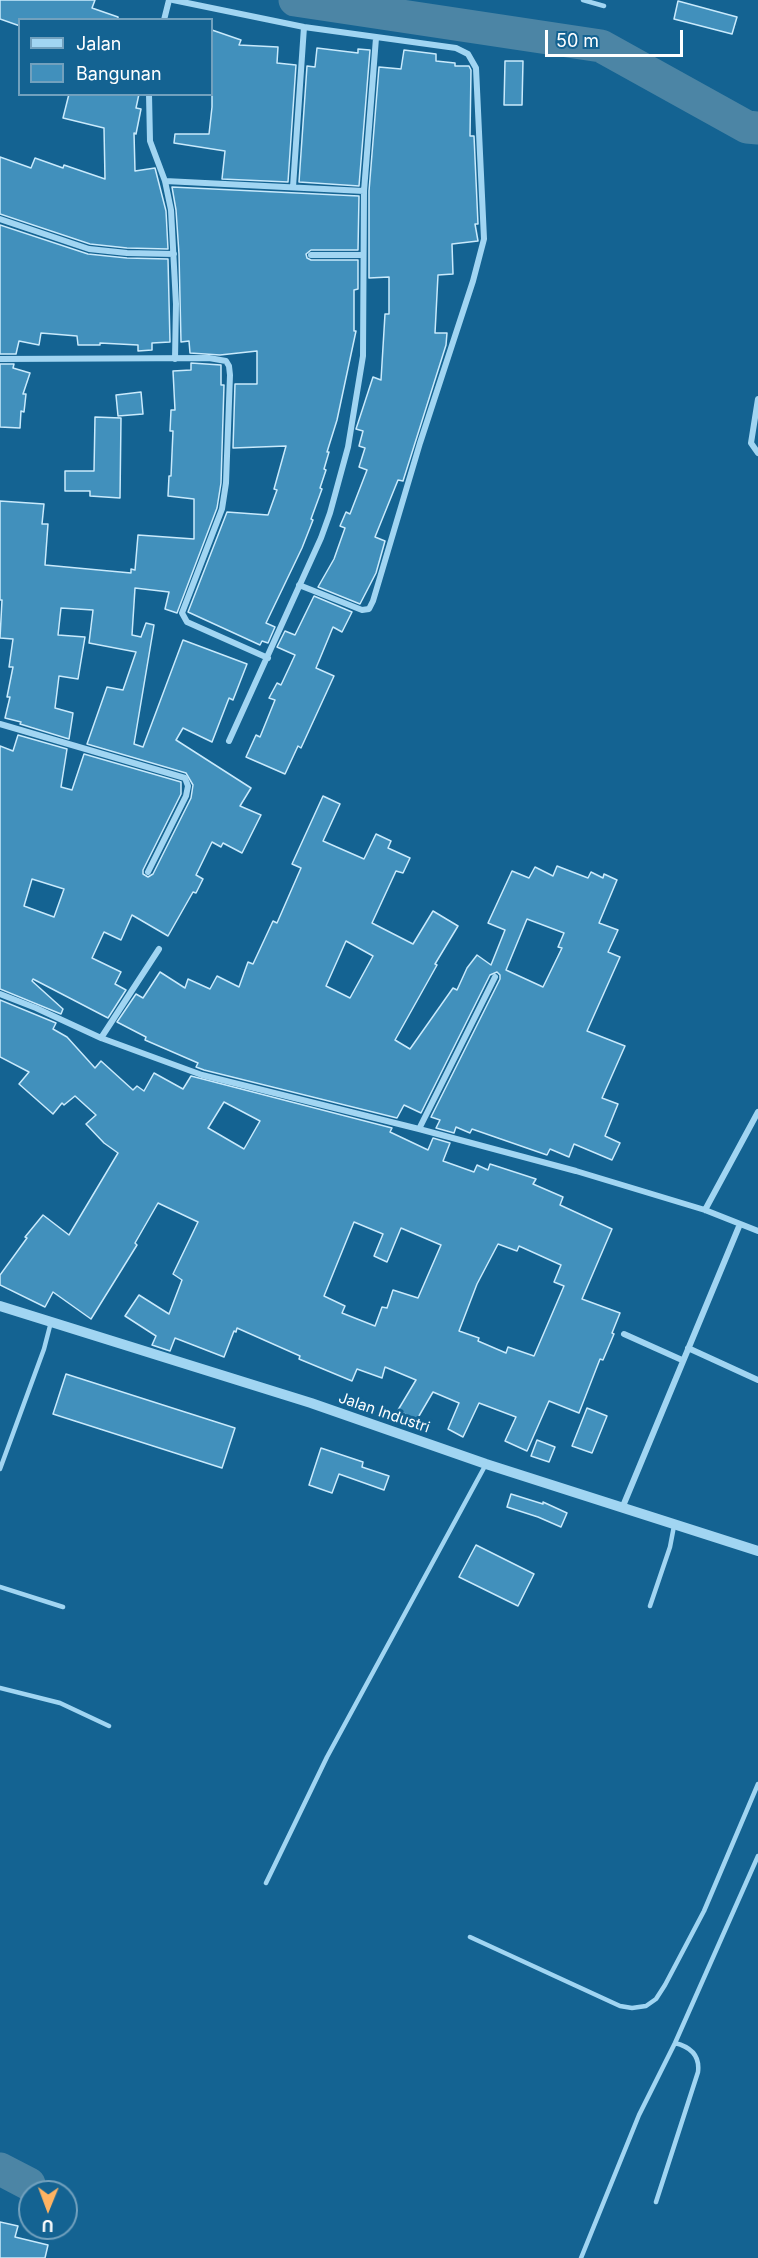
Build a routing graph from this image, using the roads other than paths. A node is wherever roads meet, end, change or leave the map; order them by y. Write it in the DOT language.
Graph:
graph roads {
  1 [pos="169,0"];
  2 [pos="173,0"];
  3 [pos="584,0"];
  4 [pos="604,6"];
  5 [pos="164,18"];
  6 [pos="304,27"];
  7 [pos="376,38"];
  8 [pos="149,96"];
  9 [pos="165,181"];
  10 [pos="293,187"];
  11 [pos="364,191"];
  12 [pos="0,219"];
  13 [pos="174,254"];
  14 [pos="311,255"];
  15 [pos="363,255"];
  16 [pos="0,359"];
  17 [pos="175,359"];
  18 [pos="758,399"];
  19 [pos="758,453"];
  20 [pos="299,585"];
  21 [pos="268,658"];
  22 [pos="0,724"];
  23 [pos="229,741"];
  24 [pos="148,872"];
  25 [pos="159,950"];
  26 [pos="495,977"];
  27 [pos="0,994"];
  28 [pos="101,1038"];
  29 [pos="758,1112"];
  30 [pos="419,1129"];
  31 [pos="705,1210"];
  32 [pos="740,1224"];
  33 [pos="758,1231"];
  34 [pos="0,1306"];
  35 [pos="51,1322"];
  36 [pos="624,1334"];
  37 [pos="688,1348"];
  38 [pos="682,1360"];
  39 [pos="758,1380"];
  40 [pos="486,1464"];
  41 [pos="0,1469"];
  42 [pos="623,1506"];
  43 [pos="675,1523"];
  44 [pos="758,1551"];
  45 [pos="0,1587"];
  46 [pos="650,1606"];
  47 [pos="63,1607"];
  48 [pos="0,1688"];
  49 [pos="110,1726"];
  50 [pos="758,1784"];
  51 [pos="758,1856"];
  52 [pos="266,1883"];
  53 [pos="470,1937"];
  54 [pos="675,2043"];
  55 [pos="656,2202"];
  56 [pos="581,2258"];
  1 -- 5 [label="street"];
  2 -- 6 [label="street"];
  3 -- 4 [label="lane"];
  6 -- 7 [label="street"];
  6 -- 10 [label="street"];
  7 -- 11 [label="street"];
  7 -- 20 [label="street"];
  8 -- 9 [label="street"];
  9 -- 10 [label="street"];
  9 -- 13 [label="street"];
  10 -- 11 [label="street"];
  11 -- 15 [label="street"];
  12 -- 13 [label="street"];
  13 -- 17 [label="street"];
  14 -- 15 [label="street"];
  15 -- 20 [label="street"];
  16 -- 17 [label="street"];
  17 -- 21 [label="street"];
  18 -- 19 [label="street"];
  20 -- 21 [label="street"];
  21 -- 23 [label="street"];
  22 -- 24 [label="street"];
  25 -- 28 [label="street"];
  26 -- 30 [label="street"];
  27 -- 28 [label="street"];
  28 -- 30 [label="street"];
  29 -- 31 [label="street"];
  30 -- 31 [label="street"];
  31 -- 32 [label="street"];
  32 -- 33 [label="street"];
  32 -- 37 [label="street"];
  34 -- 35 [label="street, Jalan Industri"];
  35 -- 40 [label="street, Jalan Industri"];
  35 -- 41 [label="lane"];
  36 -- 38 [label="street"];
  37 -- 38 [label="street"];
  37 -- 39 [label="street"];
  38 -- 42 [label="street"];
  40 -- 42 [label="street, Jalan Industri"];
  40 -- 52 [label="lane"];
  42 -- 43 [label="street, Jalan Industri"];
  43 -- 44 [label="street, Jalan Industri"];
  43 -- 46 [label="lane"];
  45 -- 47 [label="lane"];
  48 -- 49 [label="lane"];
  50 -- 53 [label="lane"];
  51 -- 54 [label="lane"];
  54 -- 55 [label="lane"];
  54 -- 56 [label="lane"];
}
